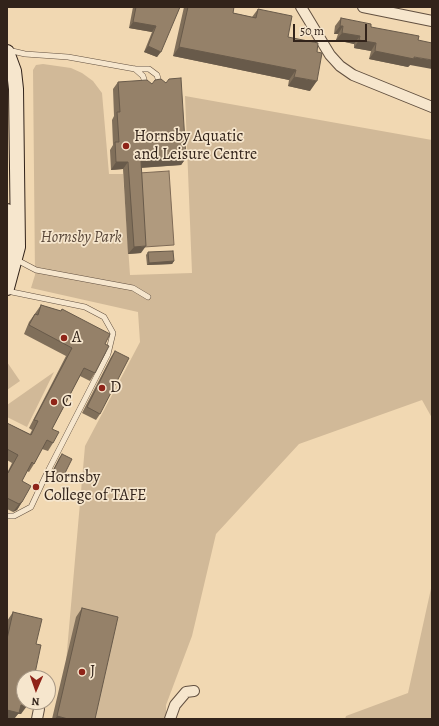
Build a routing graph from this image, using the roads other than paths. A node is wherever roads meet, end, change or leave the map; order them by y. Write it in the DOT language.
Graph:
graph roads {
  1 [pos="301,7"];
  2 [pos="363,7"];
  3 [pos="432,21"];
  4 [pos="7,51"];
  5 [pos="135,69"];
  6 [pos="160,86"];
  7 [pos="146,87"];
  8 [pos="432,107"];
  9 [pos="7,211"];
  10 [pos="16,259"];
  11 [pos="7,284"];
  12 [pos="7,288"];
  13 [pos="7,291"];
  14 [pos="148,297"];
  15 [pos="7,516"];
  16 [pos="194,691"];
  17 [pos="170,719"];
  1 -- 8 [label="street"];
  2 -- 3 [label="street"];
  4 -- 5 [label="lane"];
  4 -- 10 [label="main road"];
  5 -- 6 [label="lane"];
  5 -- 7 [label="lane"];
  9 -- 11 [label="main road"];
  10 -- 12 [label="main road"];
  10 -- 14 [label="lane"];
  13 -- 15 [label="lane"];
  16 -- 17 [label="street"];
}
